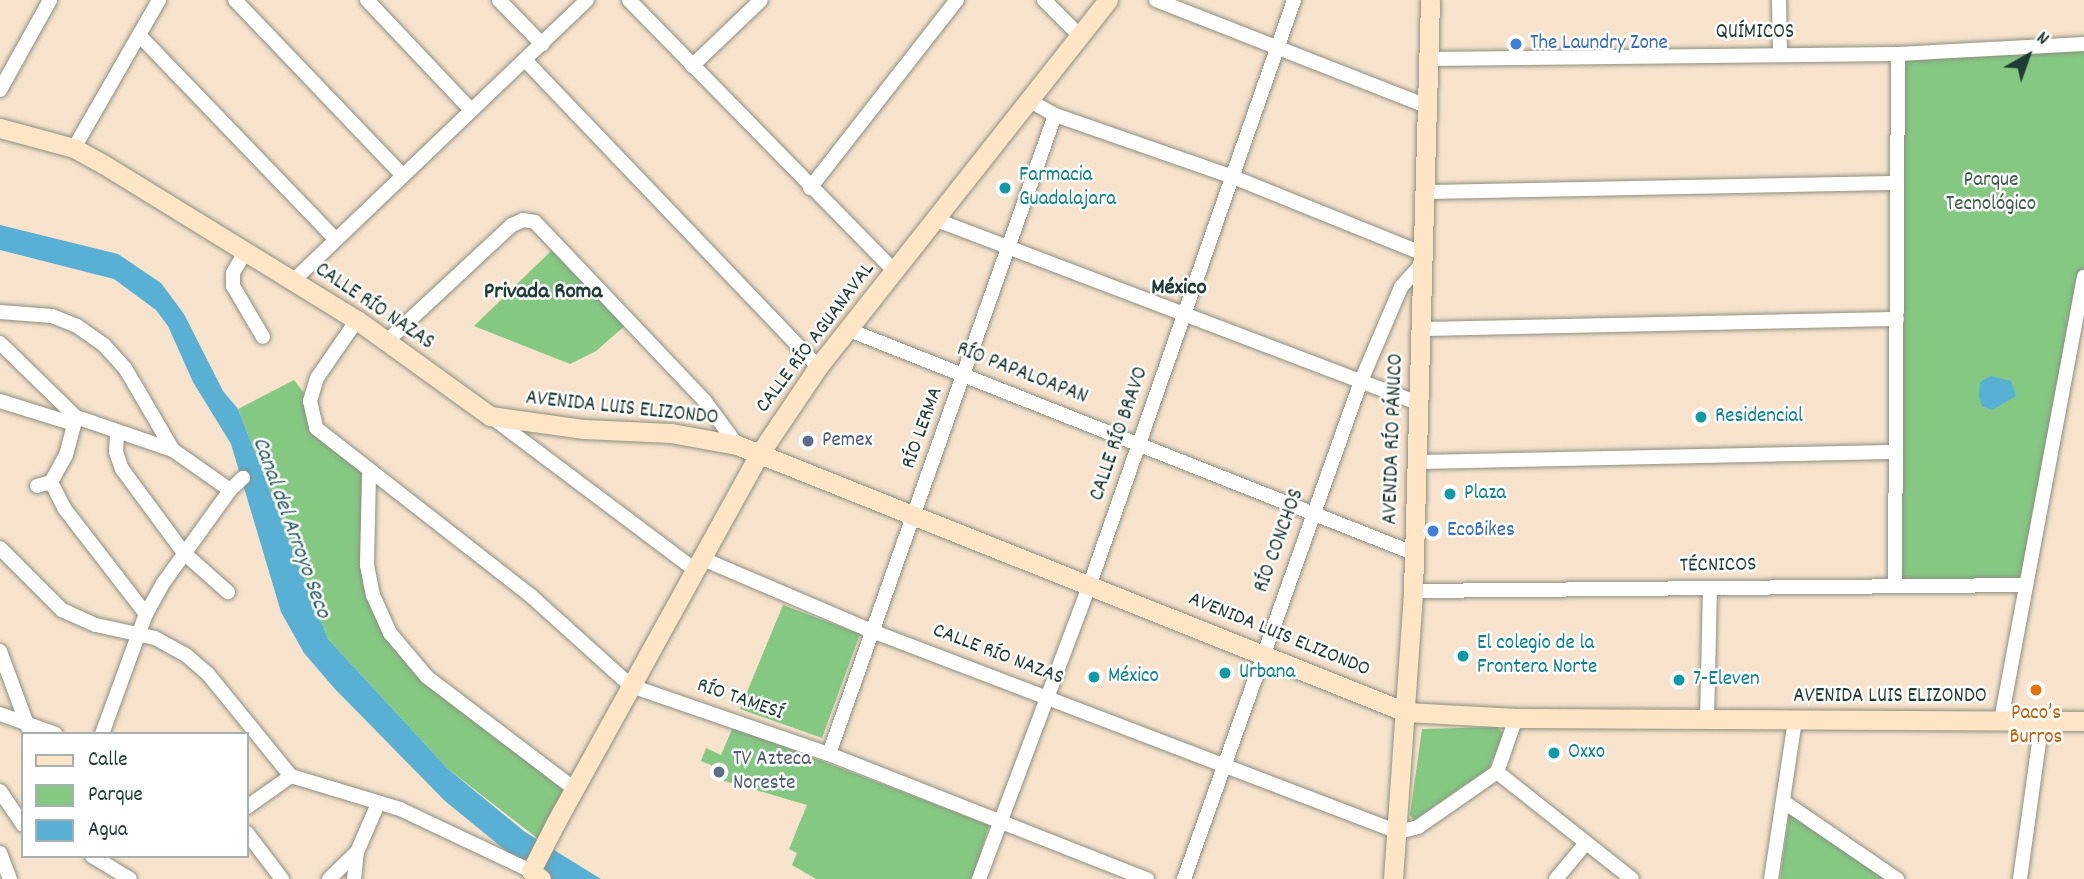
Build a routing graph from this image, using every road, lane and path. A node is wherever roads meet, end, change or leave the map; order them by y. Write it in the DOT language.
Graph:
graph roads {
  1 [pos="50,0"];
  2 [pos="159,0"];
  3 [pos="235,0"];
  4 [pos="367,0"];
  5 [pos="499,0"];
  6 [pos="587,0"];
  7 [pos="629,0"];
  8 [pos="761,0"];
  9 [pos="957,0"];
  10 [pos="1044,0"];
  11 [pos="1108,0"];
  12 [pos="1156,0"];
  13 [pos="1294,0"];
  14 [pos="1430,0"];
  15 [pos="1779,0"];
  16 [pos="139,35"];
  17 [pos="1081,37"];
  18 [pos="542,44"];
  19 [pos="2084,44"];
  20 [pos="1277,46"];
  21 [pos="1780,54"];
  22 [pos="1898,54"];
  23 [pos="1427,59"];
  24 [pos="525,60"];
  25 [pos="692,66"];
  26 [pos="0,90"];
  27 [pos="1030,101"];
  28 [pos="1424,105"];
  29 [pos="471,110"];
  30 [pos="1055,115"];
  31 [pos="0,128"];
  32 [pos="74,148"];
  33 [pos="403,176"];
  34 [pos="1233,177"];
  35 [pos="1897,183"];
  36 [pos="810,188"];
  37 [pos="1423,192"];
  38 [pos="934,219"];
  39 [pos="335,239"];
  40 [pos="1008,245"];
  41 [pos="245,252"];
  42 [pos="1419,260"];
  43 [pos="895,272"];
  44 [pos="2084,277"];
  45 [pos="294,279"];
  46 [pos="2081,310"];
  47 [pos="0,312"];
  48 [pos="1185,312"];
  49 [pos="1897,319"];
  50 [pos="357,320"];
  51 [pos="1420,329"];
  52 [pos="849,330"];
  53 [pos="263,337"];
  54 [pos="387,341"];
  55 [pos="0,343"];
  56 [pos="818,367"];
  57 [pos="964,375"];
  58 [pos="1362,381"];
  59 [pos="0,401"];
  60 [pos="1418,403"];
  61 [pos="490,416"];
  62 [pos="75,421"];
  63 [pos="117,435"];
  64 [pos="1139,442"];
  65 [pos="737,445"];
  66 [pos="173,450"];
  67 [pos="1894,452"];
  68 [pos="760,453"];
  69 [pos="1416,462"];
  70 [pos="369,475"];
  71 [pos="243,478"];
  72 [pos="230,490"];
  73 [pos="1313,513"];
  74 [pos="913,514"];
  75 [pos="0,548"];
  76 [pos="184,553"];
  77 [pos="1413,553"];
  78 [pos="699,564"];
  79 [pos="1090,584"];
  80 [pos="2025,584"];
  81 [pos="1895,585"];
  82 [pos="1710,588"];
  83 [pos="1413,591"];
  84 [pos="228,592"];
  85 [pos="146,614"];
  86 [pos="872,631"];
  87 [pos="139,638"];
  88 [pos="0,651"];
  89 [pos="1262,653"];
  90 [pos="631,685"];
  91 [pos="1047,698"];
  92 [pos="1406,712"];
  93 [pos="0,714"];
  94 [pos="1516,718"];
  95 [pos="1707,720"];
  96 [pos="1795,720"];
  97 [pos="2001,720"];
  98 [pos="2042,721"];
  99 [pos="2084,721"];
  100 [pos="28,727"];
  101 [pos="48,732"];
  102 [pos="103,732"];
  103 [pos="829,754"];
  104 [pos="1223,768"];
  105 [pos="1497,772"];
  106 [pos="291,776"];
  107 [pos="573,788"];
  108 [pos="0,791"];
  109 [pos="1784,802"];
  110 [pos="248,806"];
  111 [pos="377,806"];
  112 [pos="21,822"];
  113 [pos="1001,822"];
  114 [pos="1398,832"];
  115 [pos="248,834"];
  116 [pos="1586,843"];
  117 [pos="358,852"];
  118 [pos="0,853"];
  119 [pos="95,858"];
  120 [pos="535,873"];
  121 [pos="9,879"];
  122 [pos="130,879"];
  123 [pos="282,879"];
  124 [pos="329,879"];
  125 [pos="355,879"];
  126 [pos="979,879"];
  127 [pos="1147,879"];
  128 [pos="1184,879"];
  129 [pos="1393,879"];
  130 [pos="1556,879"];
  131 [pos="1632,879"];
  132 [pos="1771,879"];
  133 [pos="1896,879"];
  134 [pos="2020,879"];
  1 -- 26 [label="street"];
  2 -- 16 [label="street"];
  3 -- 33 [label="street"];
  4 -- 29 [label="street"];
  5 -- 18 [label="street"];
  6 -- 18 [label="street"];
  7 -- 25 [label="street"];
  8 -- 25 [label="street"];
  9 -- 36 [label="street"];
  10 -- 17 [label="street"];
  11 -- 17 [label="street, CALLE RÍO AGUANAVAL"];
  12 -- 20 [label="street"];
  13 -- 20 [label="street, CALLE RÍO BRAVO"];
  14 -- 23 [label="street, AVENIDA RÍO PÁNUCO"];
  15 -- 21 [label="street"];
  16 -- 32 [label="street"];
  16 -- 39 [label="street"];
  17 -- 27 [label="street, CALLE RÍO AGUANAVAL"];
  18 -- 24 [label="street"];
  19 -- 22 [label="street, QUÍMICOS"];
  20 -- 28 [label="street"];
  20 -- 34 [label="street, CALLE RÍO BRAVO"];
  21 -- 22 [label="street, QUÍMICOS"];
  21 -- 23 [label="street, QUÍMICOS"];
  22 -- 35 [label="street"];
  23 -- 28 [label="street, AVENIDA RÍO PÁNUCO"];
  24 -- 29 [label="street"];
  24 -- 56 [label="street"];
  25 -- 36 [label="street"];
  27 -- 30 [label="street"];
  27 -- 38 [label="street, CALLE RÍO AGUANAVAL"];
  28 -- 37 [label="street, AVENIDA RÍO PÁNUCO"];
  29 -- 33 [label="street"];
  30 -- 34 [label="street"];
  30 -- 40 [label="street, RÍO LERMA"];
  31 -- 32 [label="street, CALLE RÍO NAZAS"];
  32 -- 41 [label="street, CALLE RÍO NAZAS"];
  33 -- 39 [label="street"];
  34 -- 42 [label="street"];
  34 -- 48 [label="street, CALLE RÍO BRAVO"];
  35 -- 37 [label="street"];
  35 -- 49 [label="street"];
  36 -- 43 [label="street"];
  37 -- 42 [label="street, AVENIDA RÍO PÁNUCO"];
  38 -- 40 [label="street"];
  38 -- 43 [label="street, CALLE RÍO AGUANAVAL"];
  39 -- 45 [label="street"];
  40 -- 48 [label="street"];
  40 -- 57 [label="street, RÍO LERMA"];
  41 -- 45 [label="street, CALLE RÍO NAZAS"];
  41 -- 53 [label="street"];
  42 -- 51 [label="street, AVENIDA RÍO PÁNUCO"];
  42 -- 58 [label="street, RÍO CONCHOS"];
  43 -- 52 [label="street, CALLE RÍO AGUANAVAL"];
  44 -- 46 [label="street"];
  45 -- 50 [label="street, CALLE RÍO NAZAS"];
  46 -- 80 [label="street"];
  47 -- 66 [label="street"];
  48 -- 58 [label="street"];
  48 -- 64 [label="street, CALLE RÍO BRAVO"];
  49 -- 51 [label="street"];
  49 -- 67 [label="street"];
  50 -- 54 [label="street, CALLE RÍO NAZAS"];
  50 -- 70 [label="street, RÍO TAMESÍ"];
  51 -- 60 [label="street, AVENIDA RÍO PÁNUCO"];
  52 -- 56 [label="street, CALLE RÍO AGUANAVAL"];
  52 -- 57 [label="street, RÍO PAPALOAPAN"];
  54 -- 61 [label="street, CALLE RÍO NAZAS"];
  54 -- 65 [label="street"];
  55 -- 62 [label="street"];
  56 -- 68 [label="street, CALLE RÍO AGUANAVAL"];
  57 -- 64 [label="street, RÍO PAPALOAPAN"];
  57 -- 74 [label="street, RÍO LERMA"];
  58 -- 60 [label="street"];
  58 -- 73 [label="street, RÍO CONCHOS"];
  59 -- 62 [label="street"];
  60 -- 69 [label="street, AVENIDA RÍO PÁNUCO"];
  61 -- 65 [label="street, AVENIDA LUIS ELIZONDO"];
  61 -- 78 [label="street, CALLE RÍO NAZAS"];
  62 -- 63 [label="street"];
  62 -- 85 [label="street"];
  63 -- 66 [label="street"];
  63 -- 76 [label="street"];
  64 -- 73 [label="street, RÍO PAPALOAPAN"];
  64 -- 79 [label="street, CALLE RÍO BRAVO"];
  65 -- 68 [label="street, AVENIDA LUIS ELIZONDO"];
  66 -- 72 [label="street"];
  67 -- 69 [label="street"];
  67 -- 81 [label="street"];
  68 -- 74 [label="street, AVENIDA LUIS ELIZONDO"];
  68 -- 78 [label="street, CALLE RÍO AGUANAVAL"];
  69 -- 77 [label="street, AVENIDA RÍO PÁNUCO"];
  70 -- 90 [label="street, RÍO TAMESÍ"];
  70 -- 107 [label="street"];
  71 -- 72 [label="street"];
  72 -- 76 [label="street"];
  73 -- 77 [label="street, RÍO PAPALOAPAN"];
  73 -- 89 [label="street, RÍO CONCHOS"];
  74 -- 79 [label="street, AVENIDA LUIS ELIZONDO"];
  74 -- 86 [label="street, RÍO LERMA"];
  75 -- 87 [label="street"];
  76 -- 84 [label="street"];
  76 -- 85 [label="street"];
  77 -- 83 [label="street, AVENIDA RÍO PÁNUCO"];
  78 -- 86 [label="street, CALLE RÍO NAZAS"];
  78 -- 90 [label="street, CALLE RÍO AGUANAVAL"];
  79 -- 89 [label="street, AVENIDA LUIS ELIZONDO"];
  79 -- 91 [label="street, CALLE RÍO BRAVO"];
  80 -- 81 [label="street, TÉCNICOS"];
  80 -- 97 [label="street"];
  81 -- 82 [label="street, TÉCNICOS"];
  82 -- 83 [label="street, TÉCNICOS"];
  82 -- 95 [label="street"];
  83 -- 92 [label="street, AVENIDA RÍO PÁNUCO"];
  85 -- 87 [label="street"];
  86 -- 91 [label="street, CALLE RÍO NAZAS"];
  86 -- 103 [label="street, RÍO LERMA"];
  87 -- 102 [label="street"];
  87 -- 106 [label="street"];
  88 -- 100 [label="street"];
  89 -- 92 [label="street, AVENIDA LUIS ELIZONDO"];
  89 -- 104 [label="street, RÍO CONCHOS"];
  90 -- 103 [label="street, RÍO TAMESÍ"];
  90 -- 107 [label="street, CALLE RÍO AGUANAVAL"];
  91 -- 104 [label="street, CALLE RÍO NAZAS"];
  91 -- 113 [label="street, CALLE RÍO BRAVO"];
  92 -- 94 [label="street, AVENIDA LUIS ELIZONDO"];
  92 -- 114 [label="street, AVENIDA RÍO PÁNUCO"];
  93 -- 100 [label="street"];
  94 -- 95 [label="street, AVENIDA LUIS ELIZONDO"];
  94 -- 105 [label="street"];
  95 -- 96 [label="street, AVENIDA LUIS ELIZONDO"];
  96 -- 97 [label="street, AVENIDA LUIS ELIZONDO"];
  96 -- 109 [label="street"];
  97 -- 98 [label="street, AVENIDA LUIS ELIZONDO"];
  98 -- 99 [label="street, AVENIDA LUIS ELIZONDO"];
  98 -- 134 [label="street"];
  100 -- 101 [label="street"];
  103 -- 113 [label="street, RÍO TAMESÍ"];
  104 -- 114 [label="street, CALLE RÍO NAZAS"];
  104 -- 128 [label="street, RÍO CONCHOS"];
  105 -- 114 [label="street"];
  105 -- 116 [label="street"];
  106 -- 110 [label="street"];
  106 -- 111 [label="street"];
  107 -- 120 [label="street, CALLE RÍO AGUANAVAL"];
  108 -- 112 [label="street"];
  109 -- 132 [label="street"];
  109 -- 133 [label="street"];
  111 -- 117 [label="street"];
  111 -- 120 [label="street"];
  113 -- 126 [label="street, CALLE RÍO BRAVO"];
  113 -- 127 [label="street, RÍO TAMESÍ"];
  114 -- 129 [label="street, AVENIDA RÍO PÁNUCO"];
  115 -- 123 [label="street"];
  116 -- 130 [label="street"];
  116 -- 131 [label="street"];
  117 -- 124 [label="street"];
  117 -- 125 [label="street"];
  118 -- 121 [label="street"];
  119 -- 122 [label="street"];
}
